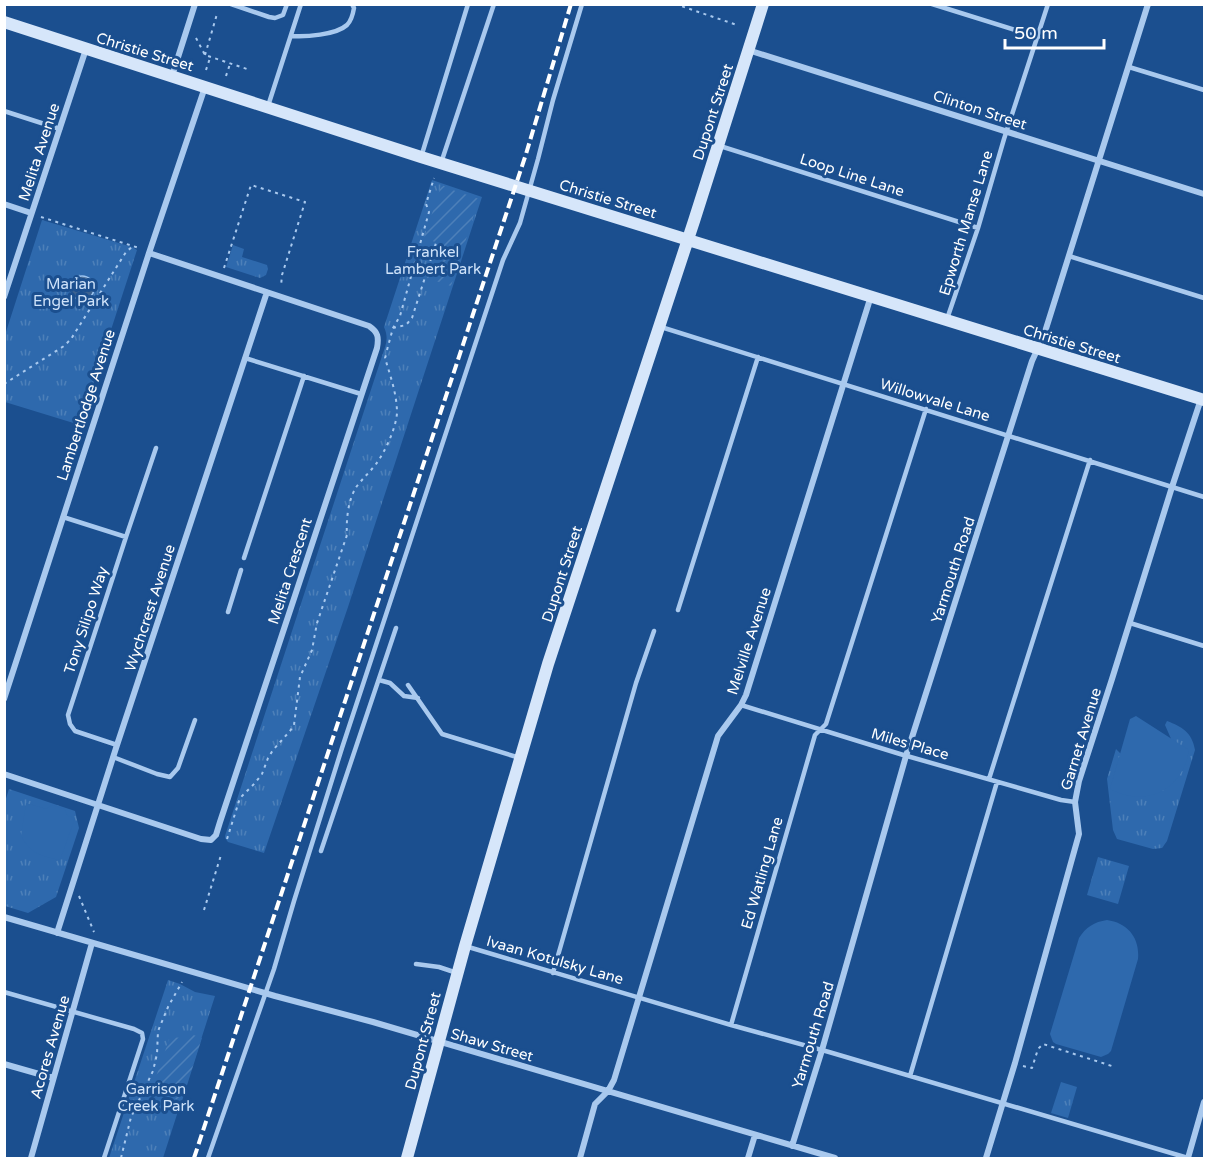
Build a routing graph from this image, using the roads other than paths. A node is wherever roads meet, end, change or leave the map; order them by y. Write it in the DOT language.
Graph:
graph roads {
  1 [pos="195,4"];
  2 [pos="231,4"];
  3 [pos="287,4"];
  4 [pos="301,4"];
  5 [pos="352,4"];
  6 [pos="468,4"];
  7 [pos="494,4"];
  8 [pos="582,4"];
  9 [pos="763,4"];
  10 [pos="932,4"];
  11 [pos="1048,4"];
  12 [pos="1148,4"];
  13 [pos="4,22"];
  14 [pos="291,36"];
  15 [pos="1038,37"];
  16 [pos="86,49"];
  17 [pos="748,50"];
  18 [pos="1129,67"];
  19 [pos="172,76"];
  20 [pos="206,86"];
  21 [pos="1204,90"];
  22 [pos="268,106"];
  23 [pos="4,111"];
  24 [pos="60,129"];
  25 [pos="1007,132"];
  26 [pos="718,146"];
  27 [pos="421,157"];
  28 [pos="1098,161"];
  29 [pos="441,163"];
  30 [pos="1204,194"];
  31 [pos="4,204"];
  32 [pos="32,213"];
  33 [pos="978,228"];
  34 [pos="688,239"];
  35 [pos="148,253"];
  36 [pos="1069,256"];
  37 [pos="267,292"];
  38 [pos="871,296"];
  39 [pos="4,297"];
  40 [pos="1204,298"];
  41 [pos="947,321"];
  42 [pos="658,326"];
  43 [pos="1037,349"];
  44 [pos="758,357"];
  45 [pos="245,358"];
  46 [pos="304,376"];
  47 [pos="843,384"];
  48 [pos="361,394"];
  49 [pos="1203,400"];
  50 [pos="926,409"];
  51 [pos="1008,435"];
  52 [pos="156,448"];
  53 [pos="1090,460"];
  54 [pos="1172,487"];
  55 [pos="1204,496"];
  56 [pos="63,517"];
  57 [pos="126,537"];
  58 [pos="244,558"];
  59 [pos="242,570"];
  60 [pos="678,610"];
  61 [pos="228,612"];
  62 [pos="1130,623"];
  63 [pos="396,628"];
  64 [pos="654,631"];
  65 [pos="1204,646"];
  66 [pos="379,680"];
  67 [pos="408,685"];
  68 [pos="418,698"];
  69 [pos="4,699"];
  70 [pos="741,705"];
  71 [pos="195,720"];
  72 [pos="821,730"];
  73 [pos="117,745"];
  74 [pos="906,756"];
  75 [pos="114,757"];
  76 [pos="520,758"];
  77 [pos="4,774"];
  78 [pos="989,779"];
  79 [pos="997,782"];
  80 [pos="1075,802"];
  81 [pos="98,806"];
  82 [pos="321,851"];
  83 [pos="4,917"];
  84 [pos="57,933"];
  85 [pos="92,943"];
  86 [pos="465,946"];
  87 [pos="416,964"];
  88 [pos="457,973"];
  89 [pos="553,973"];
  90 [pos="4,992"];
  91 [pos="639,998"];
  92 [pos="72,1012"];
  93 [pos="731,1025"];
  94 [pos="438,1042"];
  95 [pos="822,1050"];
  96 [pos="4,1064"];
  97 [pos="910,1076"];
  98 [pos="53,1078"];
  99 [pos="608,1091"];
  100 [pos="1204,1102"];
  101 [pos="1003,1104"];
  102 [pos="755,1135"];
  103 [pos="792,1146"];
  104 [pos="31,1158"];
  105 [pos="104,1158"];
  106 [pos="208,1158"];
  107 [pos="406,1158"];
  108 [pos="580,1158"];
  109 [pos="748,1158"];
  110 [pos="835,1158"];
  111 [pos="986,1158"];
  112 [pos="1188,1158"];
  1 -- 19 [label="street"];
  2 -- 3 [label="lane"];
  4 -- 14 [label="lane"];
  5 -- 14 [label="lane"];
  6 -- 27 [label="lane"];
  7 -- 29 [label="lane"];
  8 -- 106 [label="lane"];
  9 -- 17 [label="street, Dupont Street"];
  10 -- 15 [label="lane"];
  11 -- 15 [label="lane, Epworth Manse Lane"];
  12 -- 18 [label="street, Yarmouth Road"];
  13 -- 16 [label="street, Christie Street"];
  14 -- 22 [label="lane"];
  15 -- 25 [label="lane, Epworth Manse Lane"];
  16 -- 19 [label="street, Christie Street"];
  16 -- 24 [label="street, Melita Avenue"];
  17 -- 25 [label="street, Clinton Street"];
  17 -- 26 [label="street, Dupont Street"];
  18 -- 21 [label="lane"];
  18 -- 28 [label="street, Yarmouth Road"];
  19 -- 20 [label="street, Christie Street"];
  20 -- 22 [label="street, Christie Street"];
  20 -- 35 [label="street, Lambertlodge Avenue"];
  22 -- 27 [label="street, Christie Street"];
  23 -- 24 [label="lane"];
  24 -- 32 [label="street, Melita Avenue"];
  25 -- 28 [label="street, Clinton Street"];
  25 -- 33 [label="lane, Epworth Manse Lane"];
  26 -- 33 [label="lane, Loop Line Lane"];
  26 -- 34 [label="street, Dupont Street"];
  27 -- 29 [label="street, Christie Street"];
  28 -- 30 [label="street, Clinton Street"];
  28 -- 36 [label="street, Yarmouth Road"];
  29 -- 34 [label="street, Christie Street"];
  31 -- 32 [label="street"];
  32 -- 39 [label="street, Melita Avenue"];
  33 -- 41 [label="lane, Epworth Manse Lane"];
  34 -- 38 [label="street, Christie Street"];
  34 -- 42 [label="street, Dupont Street"];
  35 -- 37 [label="street, Melita Crescent"];
  35 -- 56 [label="street, Lambertlodge Avenue"];
  36 -- 40 [label="lane"];
  36 -- 43 [label="street, Yarmouth Road"];
  37 -- 45 [label="street, Wychcrest Avenue"];
  37 -- 48 [label="street, Melita Crescent"];
  38 -- 41 [label="street, Christie Street"];
  38 -- 47 [label="street, Melville Avenue"];
  41 -- 43 [label="street, Christie Street"];
  42 -- 44 [label="lane, Willowvale Lane"];
  42 -- 76 [label="street, Dupont Street"];
  43 -- 49 [label="street, Christie Street"];
  43 -- 51 [label="street, Yarmouth Road"];
  44 -- 47 [label="lane, Willowvale Lane"];
  44 -- 60 [label="lane"];
  45 -- 46 [label="lane"];
  45 -- 73 [label="street, Wychcrest Avenue"];
  46 -- 48 [label="lane"];
  46 -- 58 [label="lane"];
  47 -- 50 [label="lane, Willowvale Lane"];
  47 -- 70 [label="street, Melville Avenue"];
  48 -- 81 [label="street, Melita Crescent"];
  49 -- 54 [label="street, Garnet Avenue"];
  50 -- 51 [label="lane, Willowvale Lane"];
  50 -- 72 [label="lane, Ed Watling Lane"];
  51 -- 53 [label="lane, Willowvale Lane"];
  51 -- 74 [label="street, Yarmouth Road"];
  52 -- 57 [label="lane, Tony Silipo Way"];
  53 -- 54 [label="lane, Willowvale Lane"];
  53 -- 78 [label="lane"];
  54 -- 55 [label="lane, Willowvale Lane"];
  54 -- 62 [label="street, Garnet Avenue"];
  56 -- 57 [label="lane"];
  56 -- 69 [label="street, Lambertlodge Avenue"];
  57 -- 73 [label="lane, Tony Silipo Way"];
  59 -- 61 [label="lane"];
  62 -- 65 [label="lane"];
  62 -- 80 [label="street, Garnet Avenue"];
  63 -- 66 [label="lane"];
  64 -- 89 [label="lane"];
  66 -- 68 [label="lane"];
  66 -- 82 [label="lane"];
  67 -- 68 [label="lane"];
  68 -- 76 [label="lane"];
  70 -- 72 [label="lane, Miles Place"];
  70 -- 91 [label="street, Melville Avenue"];
  71 -- 75 [label="lane"];
  72 -- 74 [label="lane, Miles Place"];
  72 -- 93 [label="lane, Ed Watling Lane"];
  73 -- 75 [label="street, Wychcrest Avenue"];
  74 -- 78 [label="lane, Miles Place"];
  74 -- 95 [label="street, Yarmouth Road"];
  75 -- 81 [label="street, Wychcrest Avenue"];
  76 -- 86 [label="street, Dupont Street"];
  77 -- 81 [label="street, Melita Crescent"];
  78 -- 79 [label="lane, Miles Place"];
  79 -- 80 [label="lane, Miles Place"];
  79 -- 97 [label="lane"];
  80 -- 101 [label="street, Garnet Avenue"];
  81 -- 84 [label="street, Wychcrest Avenue"];
  83 -- 84 [label="street, Shaw Street"];
  84 -- 85 [label="street, Shaw Street"];
  85 -- 92 [label="street, Acores Avenue"];
  85 -- 94 [label="street, Shaw Street"];
  86 -- 88 [label="street, Dupont Street"];
  86 -- 89 [label="lane, Ivaan Kotulsky Lane"];
  87 -- 88 [label="lane"];
  88 -- 94 [label="street, Dupont Street"];
  89 -- 91 [label="lane, Ivaan Kotulsky Lane"];
  90 -- 92 [label="lane"];
  91 -- 93 [label="lane, Ivaan Kotulsky Lane"];
  91 -- 99 [label="street, Melville Avenue"];
  92 -- 98 [label="street, Acores Avenue"];
  92 -- 105 [label="lane"];
  93 -- 95 [label="lane, Ivaan Kotulsky Lane"];
  94 -- 99 [label="street, Shaw Street"];
  94 -- 107 [label="street, Dupont Street"];
  95 -- 97 [label="lane, Ivaan Kotulsky Lane"];
  95 -- 103 [label="street, Yarmouth Road"];
  96 -- 98 [label="street"];
  97 -- 101 [label="lane, Ivaan Kotulsky Lane"];
  98 -- 104 [label="street, Acores Avenue"];
  99 -- 102 [label="street, Shaw Street"];
  99 -- 108 [label="street, Melville Avenue"];
  100 -- 112 [label="street"];
  101 -- 111 [label="street, Garnet Avenue"];
  101 -- 112 [label="lane, Ivaan Kotulsky Lane"];
  102 -- 103 [label="street, Shaw Street"];
  102 -- 109 [label="street"];
  103 -- 110 [label="street, Shaw Street"];
}
